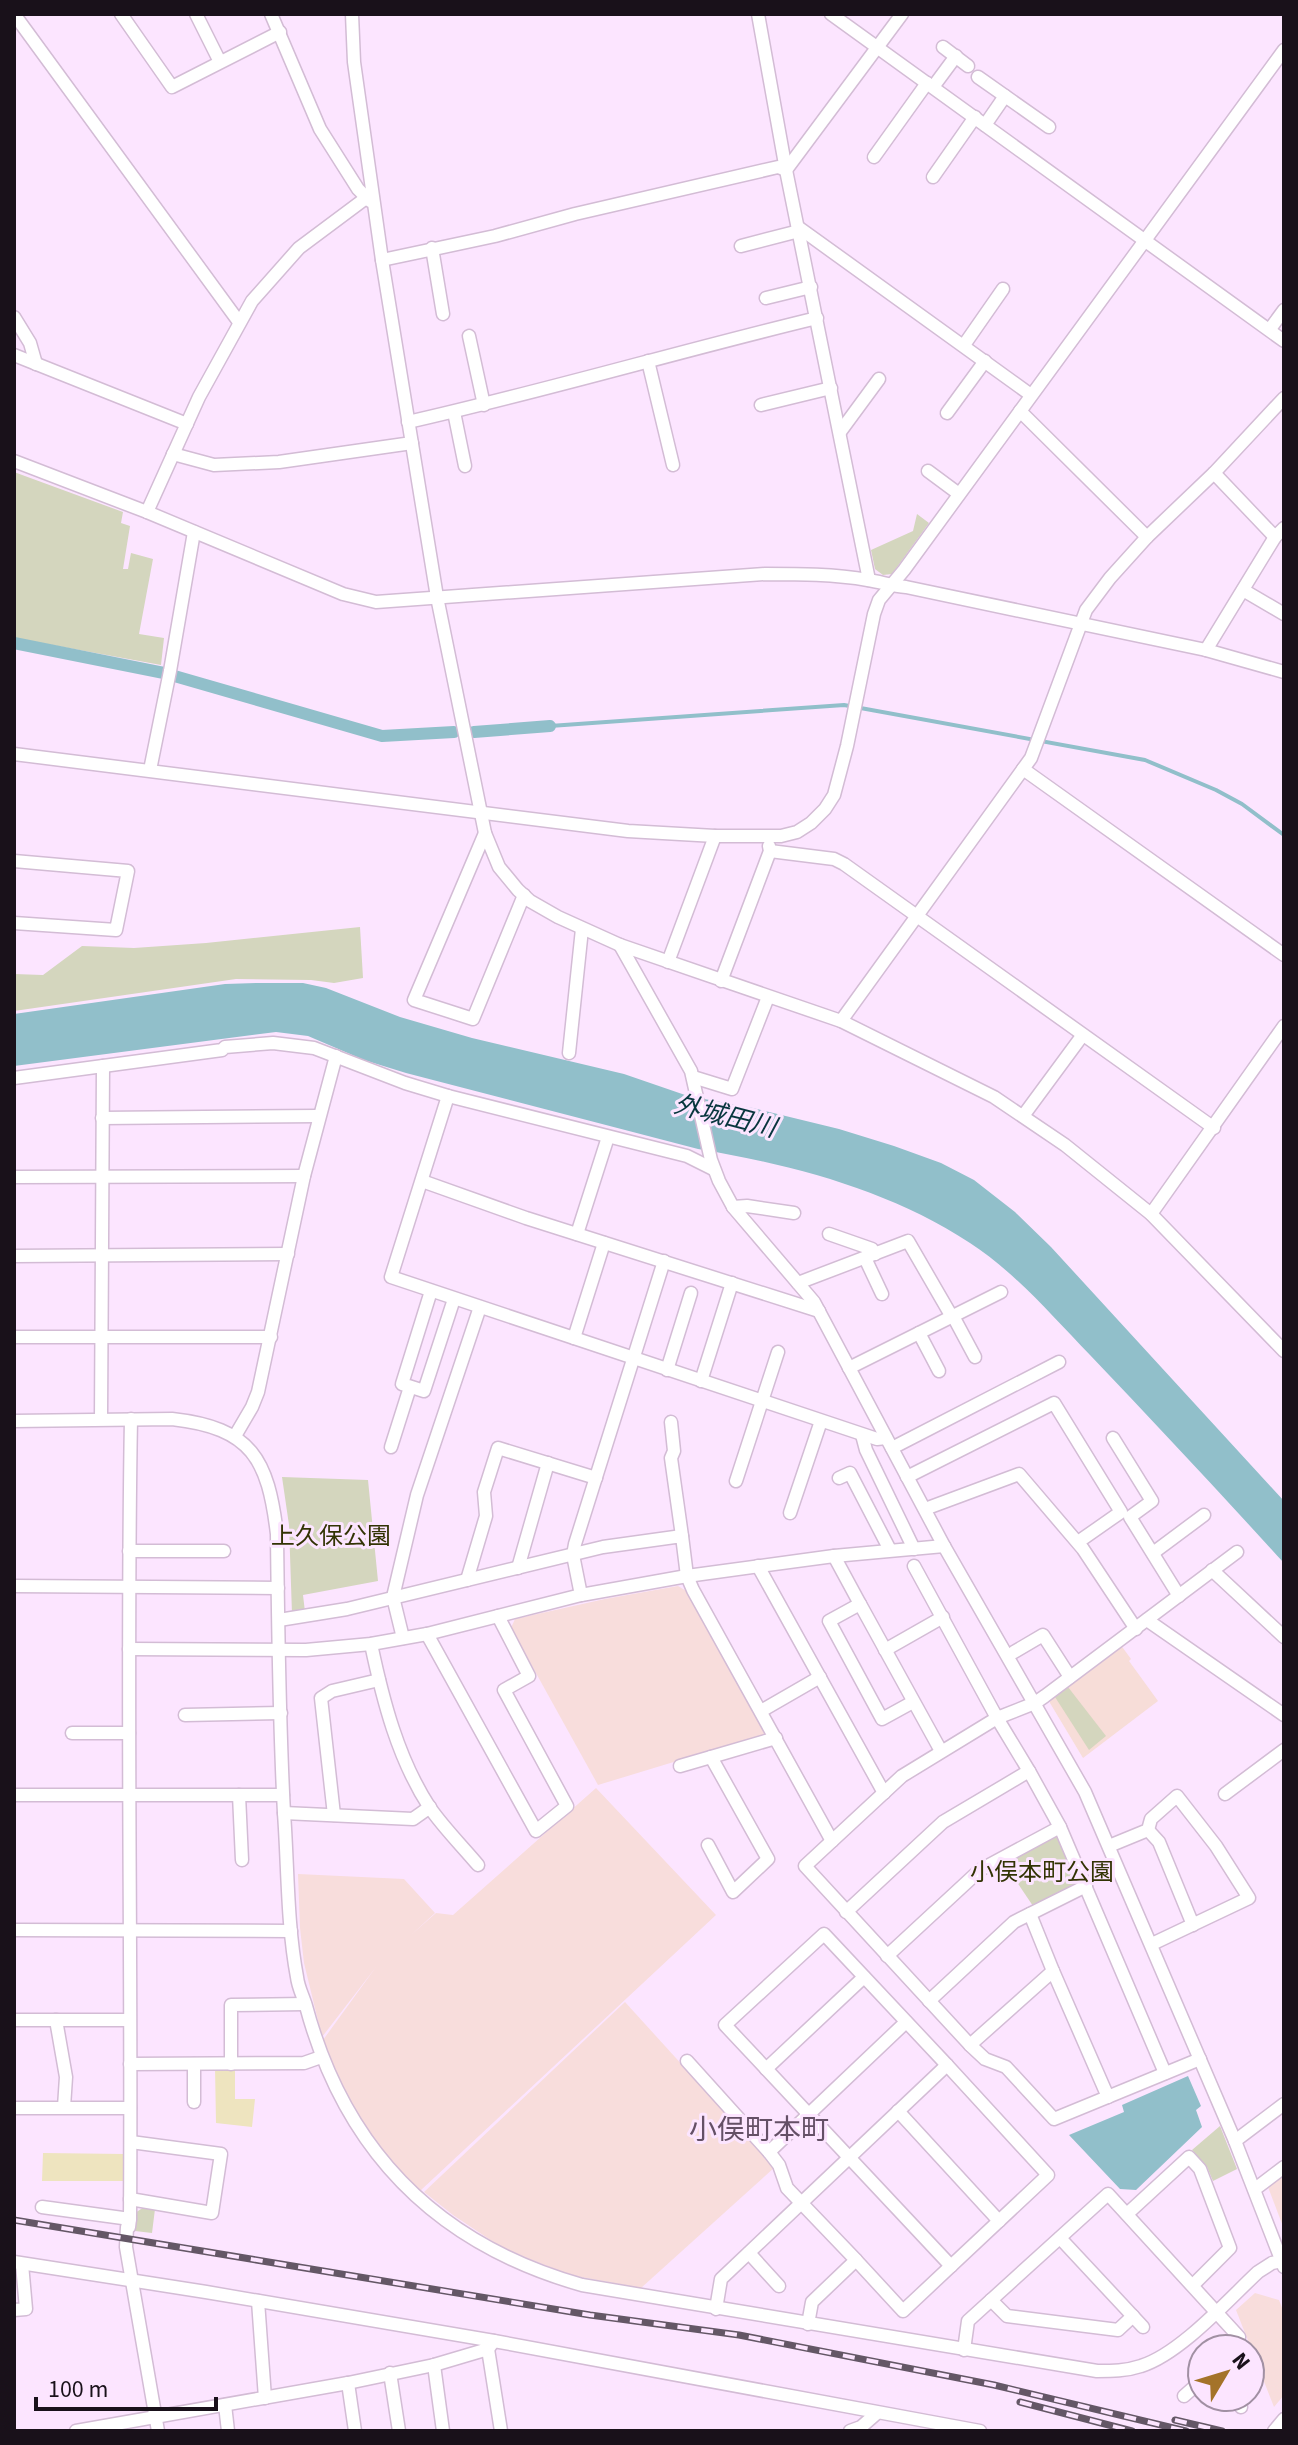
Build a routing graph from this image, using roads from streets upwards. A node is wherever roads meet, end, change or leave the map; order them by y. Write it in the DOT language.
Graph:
graph roads {
  1 [pos="121,14"];
  2 [pos="196,14"];
  3 [pos="271,14"];
  4 [pos="352,14"];
  5 [pos="758,14"];
  6 [pos="831,14"];
  7 [pos="902,14"];
  8 [pos="18,16"];
  9 [pos="280,32"];
  10 [pos="943,47"];
  11 [pos="877,48"];
  12 [pos="1284,50"];
  13 [pos="956,56"];
  14 [pos="220,62"];
  15 [pos="968,66"];
  16 [pos="978,77"];
  17 [pos="930,85"];
  18 [pos="1005,96"];
  19 [pos="980,121"];
  20 [pos="1049,127"];
  21 [pos="874,157"];
  22 [pos="786,170"];
  23 [pos="933,177"];
  24 [pos="370,202"];
  25 [pos="798,229"];
  26 [pos="1145,239"];
  27 [pos="741,246"];
  28 [pos="432,248"];
  29 [pos="382,260"];
  30 [pos="811,287"];
  31 [pos="1003,289"];
  32 [pos="766,298"];
  33 [pos="1284,310"];
  34 [pos="443,314"];
  35 [pos="14,317"];
  36 [pos="817,318"];
  37 [pos="239,322"];
  38 [pos="1270,329"];
  39 [pos="469,336"];
  40 [pos="1284,341"];
  41 [pos="964,345"];
  42 [pos="14,355"];
  43 [pos="648,361"];
  44 [pos="985,361"];
  45 [pos="36,364"];
  46 [pos="879,379"];
  47 [pos="831,388"];
  48 [pos="1031,395"];
  49 [pos="1284,398"];
  50 [pos="484,405"];
  51 [pos="761,405"];
  52 [pos="1020,411"];
  53 [pos="454,412"];
  54 [pos="947,413"];
  55 [pos="408,422"];
  56 [pos="187,424"];
  57 [pos="840,432"];
  58 [pos="412,443"];
  59 [pos="173,454"];
  60 [pos="14,461"];
  61 [pos="673,465"];
  62 [pos="465,466"];
  63 [pos="928,471"];
  64 [pos="1214,473"];
  65 [pos="959,494"];
  66 [pos="147,512"];
  67 [pos="194,532"];
  68 [pos="1280,533"];
  69 [pos="1147,537"];
  70 [pos="869,580"];
  71 [pos="891,586"];
  72 [pos="1243,590"];
  73 [pos="437,597"];
  74 [pos="1284,614"];
  75 [pos="1080,625"];
  76 [pos="1206,650"];
  77 [pos="1284,672"];
  78 [pos="14,754"];
  79 [pos="1023,769"];
  80 [pos="150,770"];
  81 [pos="481,814"];
  82 [pos="485,833"];
  83 [pos="715,836"];
  84 [pos="769,844"];
  85 [pos="14,861"];
  86 [pos="524,895"];
  87 [pos="916,916"];
  88 [pos="14,923"];
  89 [pos="582,929"];
  90 [pos="620,945"];
  91 [pos="1284,955"];
  92 [pos="668,962"];
  93 [pos="721,981"];
  94 [pos="768,997"];
  95 [pos="841,1021"];
  96 [pos="1284,1026"];
  97 [pos="1082,1036"];
  98 [pos="569,1053"];
  99 [pos="336,1056"];
  100 [pos="103,1066"];
  101 [pos="14,1078"];
  102 [pos="694,1080"];
  103 [pos="448,1096"];
  104 [pos="318,1116"];
  105 [pos="1023,1116"];
  106 [pos="102,1118"];
  107 [pos="1214,1128"];
  108 [pos="608,1137"];
  109 [pos="712,1164"];
  110 [pos="102,1176"];
  111 [pos="304,1176"];
  112 [pos="14,1177"];
  113 [pos="422,1181"];
  114 [pos="733,1207"];
  115 [pos="794,1213"];
  116 [pos="1151,1214"];
  117 [pos="577,1234"];
  118 [pos="829,1234"];
  119 [pos="604,1243"];
  120 [pos="288,1254"];
  121 [pos="101,1255"];
  122 [pos="14,1256"];
  123 [pos="870,1256"];
  124 [pos="664,1261"];
  125 [pos="732,1283"];
  126 [pos="798,1283"];
  127 [pos="431,1291"];
  128 [pos="1001,1292"];
  129 [pos="691,1293"];
  130 [pos="882,1294"];
  131 [pos="454,1299"];
  132 [pos="480,1307"];
  133 [pos="819,1311"];
  134 [pos="952,1317"];
  135 [pos="919,1333"];
  136 [pos="14,1337"];
  137 [pos="101,1337"];
  138 [pos="271,1337"];
  139 [pos="574,1338"];
  140 [pos="1284,1351"];
  141 [pos="778,1352"];
  142 [pos="975,1357"];
  143 [pos="633,1358"];
  144 [pos="1059,1362"];
  145 [pos="849,1368"];
  146 [pos="667,1370"];
  147 [pos="939,1371"];
  148 [pos="701,1381"];
  149 [pos="410,1387"];
  150 [pos="762,1402"];
  151 [pos="101,1419"];
  152 [pos="131,1419"];
  153 [pos="14,1421"];
  154 [pos="821,1421"];
  155 [pos="671,1422"];
  156 [pos="862,1435"];
  157 [pos="235,1436"];
  158 [pos="1113,1438"];
  159 [pos="889,1443"];
  160 [pos="391,1447"];
  161 [pos="548,1463"];
  162 [pos="907,1477"];
  163 [pos="596,1478"];
  164 [pos="839,1478"];
  165 [pos="736,1481"];
  166 [pos="925,1509"];
  167 [pos="790,1513"];
  168 [pos="1204,1515"];
  169 [pos="682,1536"];
  170 [pos="1078,1542"];
  171 [pos="944,1546"];
  172 [pos="914,1549"];
  173 [pos="890,1550"];
  174 [pos="129,1551"];
  175 [pos="224,1551"];
  176 [pos="1237,1552"];
  177 [pos="1153,1553"];
  178 [pos="573,1555"];
  179 [pos="834,1556"];
  180 [pos="758,1566"];
  181 [pos="914,1566"];
  182 [pos="518,1568"];
  183 [pos="1212,1570"];
  184 [pos="687,1576"];
  185 [pos="467,1580"];
  186 [pos="14,1586"];
  187 [pos="130,1586"];
  188 [pos="278,1588"];
  189 [pos="581,1595"];
  190 [pos="1179,1596"];
  191 [pos="393,1597"];
  192 [pos="860,1604"];
  193 [pos="498,1616"];
  194 [pos="943,1617"];
  195 [pos="279,1620"];
  196 [pos="1147,1620"];
  197 [pos="1136,1629"];
  198 [pos="427,1634"];
  199 [pos="1284,1637"];
  200 [pos="403,1638"];
  201 [pos="371,1644"];
  202 [pos="129,1649"];
  203 [pos="280,1649"];
  204 [pos="885,1650"];
  205 [pos="1014,1652"];
  206 [pos="820,1677"];
  207 [pos="1070,1677"];
  208 [pos="379,1680"];
  209 [pos="913,1702"];
  210 [pos="1035,1703"];
  211 [pos="761,1711"];
  212 [pos="281,1713"];
  213 [pos="185,1715"];
  214 [pos="1284,1715"];
  215 [pos="997,1718"];
  216 [pos="72,1733"];
  217 [pos="129,1733"];
  218 [pos="776,1738"];
  219 [pos="1284,1750"];
  220 [pos="941,1751"];
  221 [pos="711,1757"];
  222 [pos="680,1766"];
  223 [pos="1029,1771"];
  224 [pos="884,1793"];
  225 [pos="1225,1794"];
  226 [pos="14,1795"];
  227 [pos="128,1795"];
  228 [pos="239,1795"];
  229 [pos="283,1795"];
  230 [pos="430,1807"];
  231 [pos="284,1813"];
  232 [pos="334,1815"];
  233 [pos="1060,1827"];
  234 [pos="1148,1830"];
  235 [pos="832,1841"];
  236 [pos="708,1845"];
  237 [pos="1109,1846"];
  238 [pos="242,1860"];
  239 [pos="478,1865"];
  240 [pos="1086,1886"];
  241 [pos="846,1912"];
  242 [pos="1030,1914"];
  243 [pos="1193,1925"];
  244 [pos="129,1929"];
  245 [pos="14,1930"];
  246 [pos="291,1931"];
  247 [pos="1152,1944"];
  248 [pos="887,1956"];
  249 [pos="1053,1971"];
  250 [pos="864,1977"];
  251 [pos="929,2001"];
  252 [pos="305,2004"];
  253 [pos="14,2020"];
  254 [pos="56,2020"];
  255 [pos="129,2020"];
  256 [pos="906,2022"];
  257 [pos="970,2045"];
  258 [pos="321,2057"];
  259 [pos="1200,2059"];
  260 [pos="687,2061"];
  261 [pos="130,2064"];
  262 [pos="194,2064"];
  263 [pos="231,2064"];
  264 [pos="947,2065"];
  265 [pos="766,2069"];
  266 [pos="1165,2073"];
  267 [pos="1108,2097"];
  268 [pos="194,2102"];
  269 [pos="1284,2104"];
  270 [pos="64,2107"];
  271 [pos="14,2108"];
  272 [pos="130,2108"];
  273 [pos="898,2111"];
  274 [pos="809,2114"];
  275 [pos="1235,2141"];
  276 [pos="131,2142"];
  277 [pos="769,2152"];
  278 [pos="849,2158"];
  279 [pos="1284,2167"];
  280 [pos="1255,2189"];
  281 [pos="130,2199"];
  282 [pos="801,2203"];
  283 [pos="42,2207"];
  284 [pos="1127,2214"];
  285 [pos="130,2219"];
  286 [pos="999,2221"];
  287 [pos="1060,2238"];
  288 [pos="749,2253"];
  289 [pos="856,2260"];
  290 [pos="18,2263"];
  291 [pos="1283,2264"];
  292 [pos="951,2266"];
  293 [pos="130,2280"];
  294 [pos="1193,2285"];
  295 [pos="779,2286"];
  296 [pos="991,2300"];
  297 [pos="258,2301"];
  298 [pos="716,2309"];
  299 [pos="14,2310"];
  300 [pos="1216,2311"];
  301 [pos="1133,2316"];
  302 [pos="808,2324"];
  303 [pos="1143,2327"];
  304 [pos="1235,2333"];
  305 [pos="491,2345"];
  306 [pos="964,2350"];
  307 [pos="434,2365"];
  308 [pos="390,2373"];
  309 [pos="348,2383"];
  310 [pos="265,2398"];
  311 [pos="225,2405"];
  312 [pos="877,2413"];
  313 [pos="156,2416"];
  314 [pos="1284,2419"];
  315 [pos="922,2426"];
  316 [pos="114,2428"];
  317 [pos="857,2430"];
  318 [pos="76,2431"];
  319 [pos="158,2431"];
  320 [pos="228,2431"];
  321 [pos="355,2431"];
  322 [pos="399,2431"];
  323 [pos="443,2431"];
  324 [pos="501,2431"];
  325 [pos="980,2431"];
  326 [pos="1274,2431"];
  1 -- 14 [label="street"];
  2 -- 14 [label="street"];
  3 -- 9 [label="street"];
  4 -- 24 [label="street"];
  5 -- 22 [label="street"];
  6 -- 11 [label="street"];
  7 -- 11 [label="street"];
  8 -- 37 [label="street"];
  9 -- 14 [label="street"];
  9 -- 24 [label="street"];
  10 -- 13 [label="street"];
  11 -- 17 [label="street"];
  11 -- 22 [label="street"];
  12 -- 26 [label="street"];
  13 -- 15 [label="street"];
  13 -- 17 [label="street"];
  16 -- 18 [label="street"];
  17 -- 19 [label="street"];
  17 -- 21 [label="street"];
  18 -- 19 [label="street"];
  18 -- 20 [label="street"];
  19 -- 23 [label="street"];
  19 -- 26 [label="street"];
  22 -- 25 [label="street"];
  22 -- 28 [label="street"];
  24 -- 29 [label="street"];
  24 -- 37 [label="street"];
  25 -- 27 [label="street"];
  25 -- 30 [label="street"];
  25 -- 41 [label="street"];
  26 -- 38 [label="street"];
  26 -- 48 [label="street"];
  28 -- 29 [label="street"];
  28 -- 34 [label="street"];
  29 -- 55 [label="street"];
  30 -- 32 [label="street"];
  30 -- 36 [label="street"];
  31 -- 41 [label="street"];
  33 -- 38 [label="street"];
  35 -- 45 [label="street"];
  36 -- 43 [label="street"];
  36 -- 47 [label="street"];
  37 -- 56 [label="street"];
  38 -- 40 [label="street"];
  39 -- 50 [label="street"];
  41 -- 44 [label="street"];
  42 -- 45 [label="street"];
  43 -- 50 [label="street"];
  43 -- 61 [label="street"];
  44 -- 48 [label="street"];
  44 -- 54 [label="street"];
  45 -- 56 [label="street"];
  46 -- 57 [label="street"];
  47 -- 51 [label="street"];
  47 -- 57 [label="street"];
  48 -- 52 [label="street"];
  49 -- 64 [label="street"];
  50 -- 53 [label="street"];
  52 -- 65 [label="street"];
  52 -- 69 [label="street"];
  53 -- 55 [label="street"];
  53 -- 62 [label="street"];
  55 -- 58 [label="street"];
  56 -- 59 [label="street"];
  57 -- 70 [label="street"];
  58 -- 59 [label="street"];
  58 -- 73 [label="street"];
  59 -- 66 [label="street"];
  60 -- 66 [label="street"];
  63 -- 65 [label="street"];
  64 -- 68 [label="street"];
  64 -- 69 [label="street"];
  65 -- 71 [label="street"];
  66 -- 67 [label="street"];
  67 -- 73 [label="street"];
  67 -- 80 [label="street"];
  68 -- 72 [label="street"];
  69 -- 75 [label="street"];
  70 -- 71 [label="street"];
  70 -- 73 [label="street"];
  71 -- 75 [label="street"];
  71 -- 84 [label="street"];
  72 -- 74 [label="street"];
  72 -- 76 [label="street"];
  73 -- 81 [label="street"];
  75 -- 76 [label="street"];
  75 -- 79 [label="street"];
  76 -- 77 [label="street"];
  78 -- 80 [label="street"];
  79 -- 87 [label="street"];
  79 -- 91 [label="street"];
  80 -- 81 [label="street"];
  81 -- 82 [label="street"];
  81 -- 83 [label="street"];
  82 -- 86 [label="street"];
  82 -- 86 [label="street"];
  83 -- 84 [label="street"];
  83 -- 92 [label="street"];
  84 -- 87 [label="street"];
  84 -- 93 [label="street"];
  85 -- 88 [label="street"];
  86 -- 89 [label="street"];
  87 -- 95 [label="street"];
  87 -- 97 [label="street"];
  89 -- 90 [label="street"];
  89 -- 98 [label="street"];
  90 -- 92 [label="street"];
  90 -- 102 [label="street"];
  92 -- 93 [label="street"];
  93 -- 94 [label="street"];
  94 -- 95 [label="street"];
  94 -- 102 [label="street"];
  95 -- 105 [label="street"];
  96 -- 107 [label="street"];
  97 -- 105 [label="street"];
  97 -- 107 [label="street"];
  99 -- 100 [label="street"];
  99 -- 103 [label="street"];
  99 -- 104 [label="street"];
  100 -- 101 [label="street"];
  100 -- 106 [label="street"];
  102 -- 109 [label="street"];
  103 -- 108 [label="street"];
  103 -- 113 [label="street"];
  104 -- 106 [label="street"];
  104 -- 111 [label="street"];
  105 -- 116 [label="street"];
  106 -- 110 [label="street"];
  107 -- 116 [label="street"];
  108 -- 109 [label="street"];
  108 -- 117 [label="street"];
  109 -- 114 [label="street"];
  110 -- 111 [label="street"];
  110 -- 112 [label="street"];
  110 -- 121 [label="street"];
  111 -- 120 [label="street"];
  113 -- 117 [label="street"];
  113 -- 127 [label="street"];
  114 -- 115 [label="street"];
  114 -- 126 [label="street"];
  116 -- 140 [label="street"];
  117 -- 119 [label="street"];
  118 -- 123 [label="street"];
  119 -- 124 [label="street"];
  119 -- 139 [label="street"];
  120 -- 121 [label="street"];
  120 -- 138 [label="street"];
  121 -- 122 [label="street"];
  121 -- 137 [label="street"];
  123 -- 126 [label="street"];
  123 -- 130 [label="street"];
  123 -- 134 [label="street"];
  124 -- 125 [label="street"];
  124 -- 143 [label="street"];
  125 -- 133 [label="street"];
  125 -- 148 [label="street"];
  126 -- 133 [label="street"];
  127 -- 131 [label="street"];
  127 -- 149 [label="street"];
  128 -- 134 [label="street"];
  129 -- 146 [label="street"];
  131 -- 132 [label="street"];
  131 -- 149 [label="street"];
  132 -- 139 [label="street"];
  132 -- 191 [label="street"];
  133 -- 145 [label="street"];
  134 -- 135 [label="street"];
  134 -- 142 [label="street"];
  135 -- 145 [label="street"];
  135 -- 147 [label="street"];
  136 -- 137 [label="street"];
  137 -- 138 [label="street"];
  137 -- 151 [label="street"];
  138 -- 157 [label="street"];
  139 -- 143 [label="street"];
  141 -- 150 [label="street"];
  143 -- 146 [label="street"];
  143 -- 163 [label="street"];
  144 -- 159 [label="street"];
  145 -- 159 [label="street"];
  146 -- 148 [label="street"];
  148 -- 150 [label="street"];
  149 -- 160 [label="street"];
  150 -- 154 [label="street"];
  150 -- 165 [label="street"];
  151 -- 152 [label="street"];
  151 -- 153 [label="street"];
  152 -- 157 [label="street"];
  152 -- 174 [label="street"];
  154 -- 156 [label="street"];
  154 -- 167 [label="street"];
  155 -- 169 [label="street"];
  156 -- 159 [label="street"];
  156 -- 172 [label="street"];
  157 -- 188 [label="street"];
  158 -- 177 [label="street"];
  159 -- 162 [label="street"];
  161 -- 163 [label="street"];
  161 -- 182 [label="street"];
  161 -- 185 [label="street"];
  162 -- 166 [label="street"];
  162 -- 170 [label="street"];
  163 -- 178 [label="street"];
  164 -- 173 [label="street"];
  166 -- 170 [label="street"];
  166 -- 171 [label="street"];
  168 -- 177 [label="street"];
  169 -- 178 [label="street"];
  169 -- 184 [label="street"];
  170 -- 197 [label="street"];
  171 -- 172 [label="street"];
  171 -- 210 [label="street"];
  172 -- 173 [label="street"];
  173 -- 179 [label="street"];
  174 -- 175 [label="street"];
  174 -- 187 [label="street"];
  176 -- 183 [label="street"];
  177 -- 190 [label="street"];
  178 -- 182 [label="street"];
  178 -- 189 [label="street"];
  179 -- 180 [label="street"];
  179 -- 192 [label="street"];
  180 -- 184 [label="street"];
  180 -- 206 [label="street"];
  181 -- 194 [label="street"];
  182 -- 185 [label="street"];
  183 -- 190 [label="street"];
  183 -- 199 [label="street"];
  184 -- 189 [label="street"];
  184 -- 211 [label="street"];
  185 -- 191 [label="street"];
  186 -- 187 [label="street"];
  187 -- 188 [label="street"];
  187 -- 202 [label="street"];
  188 -- 195 [label="street"];
  189 -- 193 [label="street"];
  190 -- 196 [label="street"];
  191 -- 195 [label="street"];
  191 -- 200 [label="street"];
  192 -- 204 [label="street"];
  192 -- 209 [label="street"];
  193 -- 198 [label="street"];
  193 -- 198 [label="street"];
  194 -- 204 [label="street"];
  194 -- 215 [label="street"];
  195 -- 203 [label="street"];
  196 -- 197 [label="street"];
  196 -- 214 [label="street"];
  197 -- 207 [label="street"];
  198 -- 200 [label="street"];
  200 -- 201 [label="street"];
  201 -- 203 [label="street"];
  201 -- 208 [label="street"];
  202 -- 203 [label="street"];
  202 -- 217 [label="street"];
  203 -- 212 [label="street"];
  204 -- 209 [label="street"];
  205 -- 207 [label="street"];
  206 -- 211 [label="street"];
  206 -- 224 [label="street"];
  207 -- 210 [label="street"];
  208 -- 230 [label="street"];
  208 -- 232 [label="street"];
  209 -- 220 [label="street"];
  210 -- 215 [label="street"];
  210 -- 237 [label="street"];
  211 -- 218 [label="street"];
  212 -- 213 [label="street"];
  212 -- 229 [label="street"];
  215 -- 220 [label="street"];
  215 -- 223 [label="street"];
  216 -- 217 [label="street"];
  217 -- 227 [label="street"];
  218 -- 221 [label="street"];
  218 -- 235 [label="street"];
  219 -- 225 [label="street"];
  220 -- 224 [label="street"];
  221 -- 222 [label="street"];
  221 -- 236 [label="street"];
  223 -- 233 [label="street"];
  223 -- 241 [label="street"];
  224 -- 235 [label="street"];
  226 -- 227 [label="street"];
  227 -- 228 [label="street"];
  227 -- 244 [label="street"];
  228 -- 229 [label="street"];
  228 -- 238 [label="street"];
  229 -- 231 [label="street"];
  230 -- 232 [label="street"];
  230 -- 239 [label="street"];
  231 -- 232 [label="street"];
  231 -- 246 [label="street"];
  233 -- 240 [label="street"];
  233 -- 248 [label="street"];
  234 -- 237 [label="street"];
  234 -- 243 [label="street"];
  234 -- 243 [label="street"];
  235 -- 241 [label="street"];
  237 -- 247 [label="street"];
  240 -- 242 [label="street"];
  240 -- 266 [label="street"];
  241 -- 248 [label="street"];
  242 -- 249 [label="street"];
  242 -- 251 [label="street"];
  243 -- 247 [label="street"];
  244 -- 245 [label="street"];
  244 -- 246 [label="street"];
  244 -- 255 [label="street"];
  246 -- 252 [label="street"];
  247 -- 259 [label="street"];
  248 -- 251 [label="street"];
  249 -- 257 [label="street"];
  249 -- 267 [label="street"];
  250 -- 256 [label="street"];
  250 -- 265 [label="street"];
  250 -- 265 [label="street"];
  251 -- 257 [label="street"];
  252 -- 258 [label="street"];
  252 -- 263 [label="street"];
  253 -- 254 [label="street"];
  254 -- 255 [label="street"];
  254 -- 270 [label="street"];
  255 -- 261 [label="street"];
  256 -- 264 [label="street"];
  256 -- 274 [label="street"];
  257 -- 267 [label="street"];
  258 -- 263 [label="street"];
  258 -- 298 [label="street"];
  259 -- 266 [label="street"];
  259 -- 275 [label="street"];
  260 -- 277 [label="street"];
  261 -- 262 [label="street"];
  261 -- 272 [label="street"];
  262 -- 263 [label="street"];
  262 -- 268 [label="street"];
  264 -- 273 [label="street"];
  264 -- 286 [label="street"];
  265 -- 274 [label="street"];
  266 -- 267 [label="street"];
  269 -- 275 [label="street"];
  270 -- 271 [label="street"];
  270 -- 272 [label="street"];
  272 -- 276 [label="street"];
  273 -- 278 [label="street"];
  273 -- 286 [label="street"];
  274 -- 277 [label="street"];
  274 -- 278 [label="street"];
  275 -- 280 [label="street"];
  276 -- 281 [label="street"];
  276 -- 281 [label="street"];
  277 -- 282 [label="street"];
  278 -- 282 [label="street"];
  278 -- 292 [label="street"];
  279 -- 280 [label="street"];
  280 -- 291 [label="street"];
  281 -- 285 [label="street"];
  282 -- 288 [label="street"];
  282 -- 289 [label="street"];
  283 -- 285 [label="street"];
  284 -- 287 [label="street"];
  284 -- 294 [label="street"];
  284 -- 294 [label="street"];
  285 -- 293 [label="street"];
  286 -- 292 [label="street"];
  287 -- 296 [label="street"];
  287 -- 301 [label="street"];
  288 -- 295 [label="street"];
  288 -- 298 [label="street"];
  289 -- 292 [label="street"];
  289 -- 302 [label="street"];
  290 -- 293 [label="street"];
  290 -- 299 [label="street"];
  291 -- 300 [label="street"];
  293 -- 297 [label="street"];
  293 -- 313 [label="street"];
  294 -- 300 [label="street"];
  296 -- 301 [label="street"];
  296 -- 306 [label="street"];
  297 -- 305 [label="street"];
  297 -- 310 [label="street"];
  298 -- 302 [label="street"];
  300 -- 304 [label="street"];
  300 -- 306 [label="street"];
  301 -- 303 [label="street"];
  302 -- 306 [label="street"];
  305 -- 307 [label="street"];
  305 -- 312 [label="street"];
  305 -- 324 [label="street"];
  307 -- 308 [label="street"];
  307 -- 323 [label="street"];
  308 -- 309 [label="street"];
  308 -- 322 [label="street"];
  309 -- 310 [label="street"];
  309 -- 321 [label="street"];
  310 -- 311 [label="street"];
  311 -- 313 [label="street"];
  311 -- 320 [label="street"];
  312 -- 315 [label="street"];
  312 -- 317 [label="street"];
  313 -- 316 [label="street"];
  313 -- 319 [label="street"];
  314 -- 326 [label="street"];
  315 -- 325 [label="street"];
  316 -- 318 [label="street"];
}
